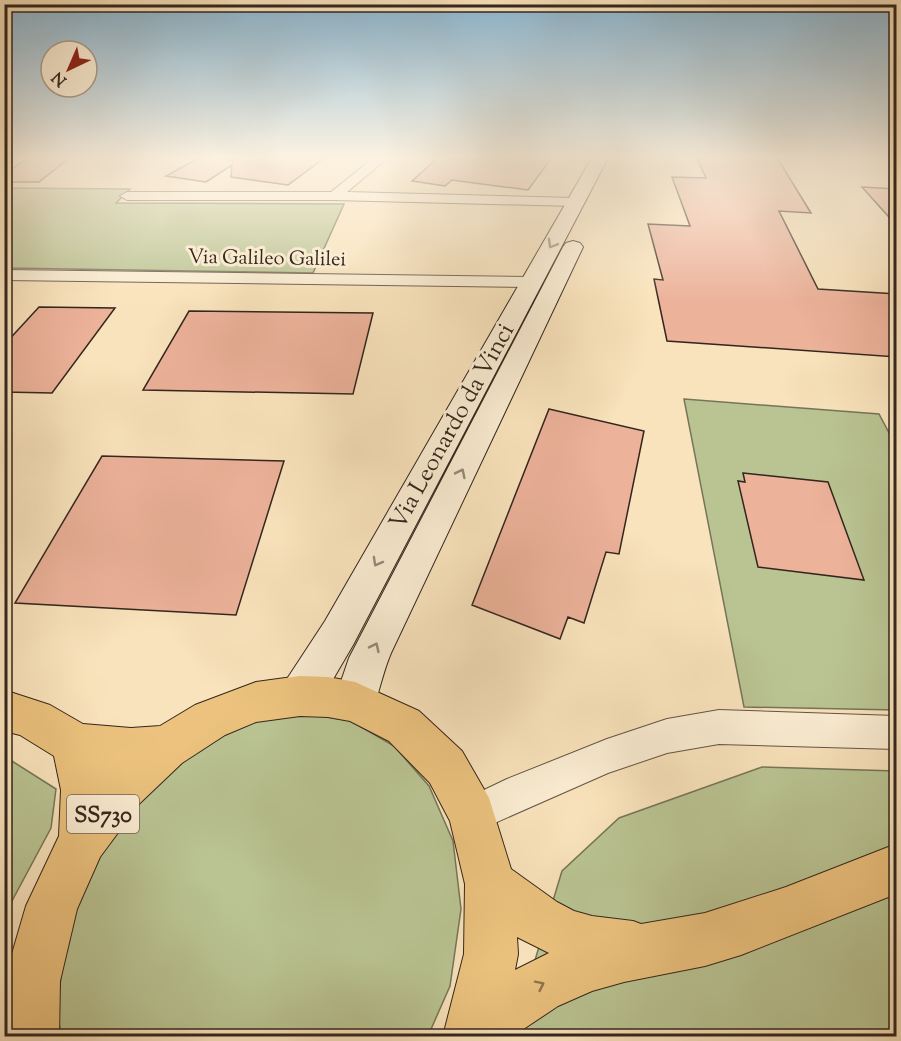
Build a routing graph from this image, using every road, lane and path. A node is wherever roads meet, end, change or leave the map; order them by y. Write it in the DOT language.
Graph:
graph roads {
  1 [pos="574,205"];
  2 [pos="594,205"];
  3 [pos="4,274"];
  4 [pos="530,282"];
  5 [pos="300,696"];
  6 [pos="355,702"];
  7 [pos="4,710"];
  8 [pos="897,733"];
  9 [pos="70,742"];
  10 [pos="166,747"];
  11 [pos="472,815"];
  12 [pos="83,840"];
  13 [pos="897,869"];
  14 [pos="490,884"];
  15 [pos="659,948"];
  16 [pos="473,1033"];
  17 [pos="30,1036"];
  1 -- 4 [label="main road, Via Leonardo da Vinci, one-way"];
  6 -- 2 [label="main road, Via Leonardo da Vinci, one-way"];
  3 -- 4 [label="street, Via Galileo Galilei"];
  4 -- 5 [label="main road, Via Leonardo da Vinci, one-way"];
  5 -- 6 [label="main road, SS730"];
  5 -- 10 [label="main road, SS730"];
  6 -- 11 [label="main road, SS730"];
  7 -- 9 [label="main road"];
  8 -- 11 [label="street"];
  9 -- 10 [label="main road"];
  9 -- 12 [label="main road"];
  10 -- 12 [label="main road, SS730"];
  11 -- 14 [label="main road, SS730"];
  12 -- 17 [label="main road, SS730"];
  13 -- 15 [label="main road"];
  14 -- 15 [label="main road"];
  14 -- 16 [label="main road, SS730"];
  16 -- 15 [label="main road, one-way"];
}
